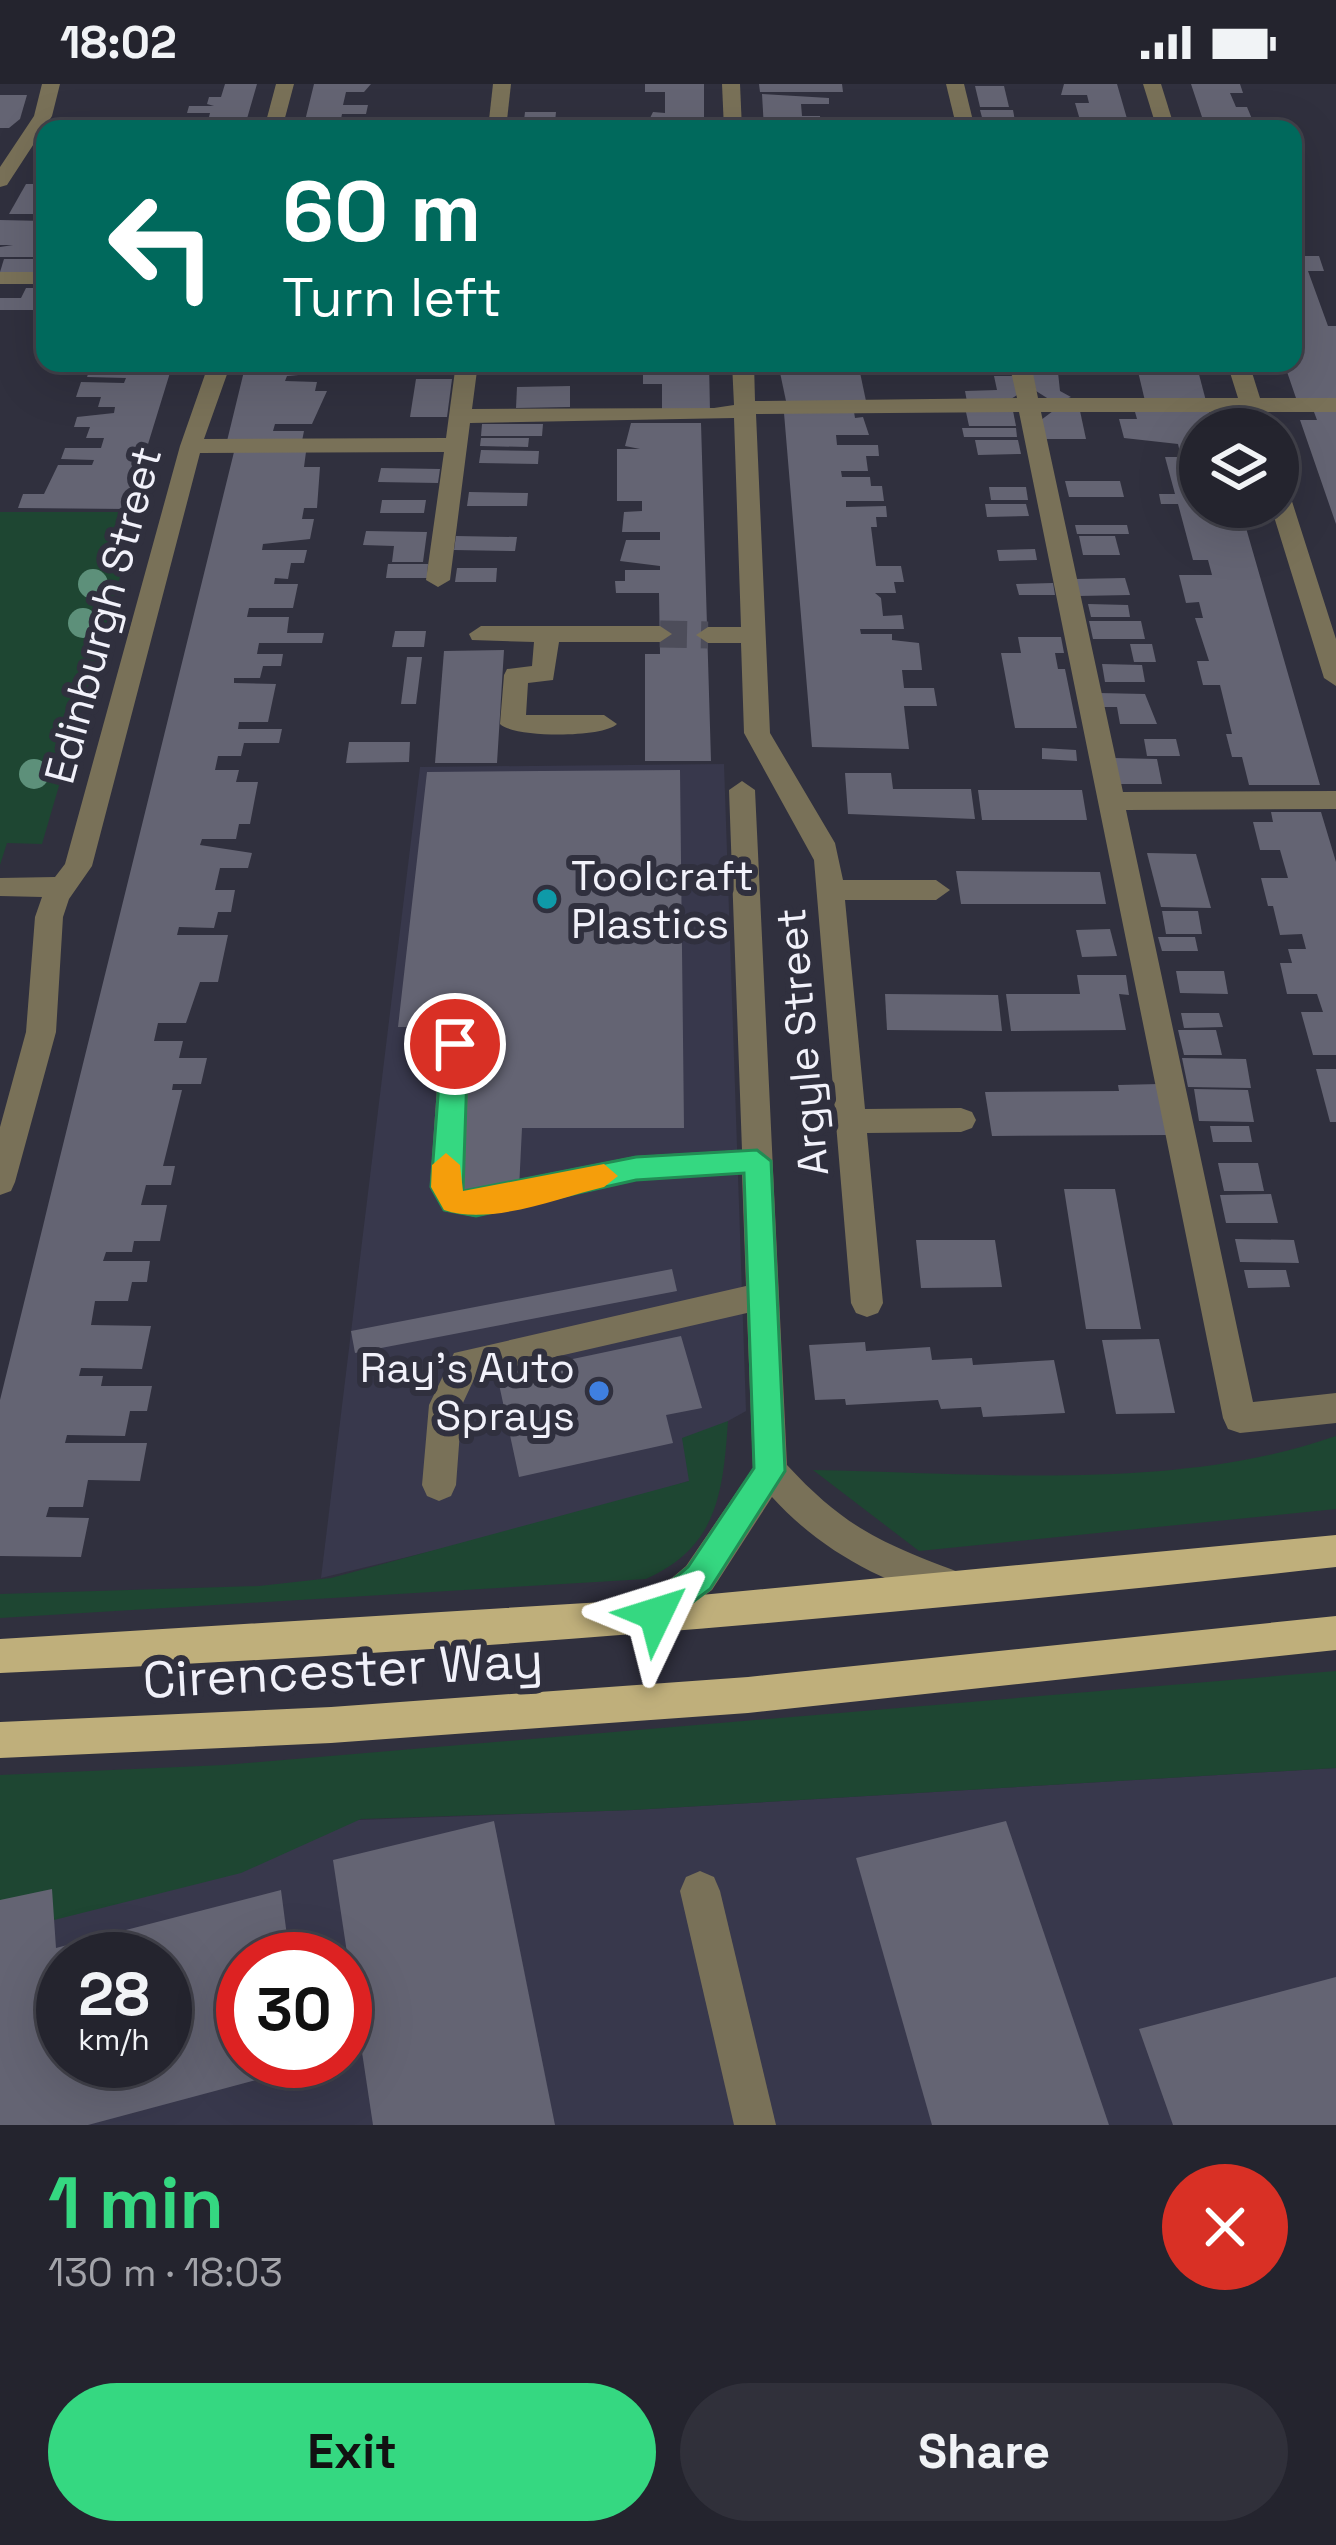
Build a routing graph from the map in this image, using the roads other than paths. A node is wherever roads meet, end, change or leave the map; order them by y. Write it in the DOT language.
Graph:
graph roads {
  1 [pos="51,84"];
  2 [pos="285,84"];
  3 [pos="502,84"];
  4 [pos="731,84"];
  5 [pos="956,84"];
  6 [pos="1152,84"];
  7 [pos="40,120"];
  8 [pos="275,120"];
  9 [pos="498,120"];
  10 [pos="733,120"];
  11 [pos="964,120"];
  12 [pos="1163,120"];
  13 [pos="36,127"];
  14 [pos="0,181"];
  15 [pos="0,278"];
  16 [pos="36,278"];
  17 [pos="217,372"];
  18 [pos="466,372"];
  19 [pos="743,372"];
  20 [pos="1021,372"];
  21 [pos="1241,372"];
  22 [pos="1251,405"];
  23 [pos="1336,405"];
  24 [pos="1030,406"];
  25 [pos="1252,408"];
  26 [pos="745,411"];
  27 [pos="459,416"];
  28 [pos="455,445"];
  29 [pos="191,446"];
  30 [pos="1289,528"];
  31 [pos="439,580"];
  32 [pos="481,634"];
  33 [pos="547,634"];
  34 [pos="660,634"];
  35 [pos="708,634"];
  36 [pos="753,634"];
  37 [pos="1336,678"];
  38 [pos="604,724"];
  39 [pos="742,790"];
  40 [pos="1336,800"];
  41 [pos="1109,801"];
  42 [pos="3,887"];
  43 [pos="63,887"];
  44 [pos="831,890"];
  45 [pos="936,890"];
  46 [pos="455,1044"];
  47 [pos="961,1120"];
  48 [pos="852,1121"];
  49 [pos="8,1126"];
  50 [pos="757,1161"];
  51 [pos="0,1182"];
  52 [pos="762,1295"];
  53 [pos="867,1303"];
  54 [pos="1336,1408"];
  55 [pos="770,1471"];
  56 [pos="439,1485"];
  57 [pos="1336,1551"];
  58 [pos="962,1590"];
  59 [pos="656,1614"];
  60 [pos="1336,1634"];
  61 [pos="0,1656"];
  62 [pos="0,1740"];
  63 [pos="700,1892"];
  64 [pos="755,2125"];
  1 -- 7 [label="street"];
  2 -- 8 [label="street"];
  3 -- 9 [label="street"];
  4 -- 10 [label="street"];
  5 -- 11 [label="street"];
  6 -- 12 [label="street"];
  13 -- 14 [label="street"];
  15 -- 16 [label="street"];
  17 -- 29 [label="street, Edinburgh Street"];
  18 -- 27 [label="street"];
  19 -- 26 [label="street, Argyle Street"];
  20 -- 24 [label="street"];
  21 -- 22 [label="street"];
  22 -- 23 [label="street"];
  22 -- 24 [label="street"];
  22 -- 25 [label="street"];
  24 -- 26 [label="street"];
  24 -- 41 [label="street"];
  26 -- 27 [label="street"];
  26 -- 36 [label="street, Argyle Street"];
  27 -- 28 [label="street"];
  28 -- 29 [label="street"];
  28 -- 31 [label="street"];
  29 -- 43 [label="street, Edinburgh Street"];
  30 -- 37 [label="street"];
  32 -- 33 [label="street"];
  33 -- 34 [label="street"];
  33 -- 38 [label="street"];
  35 -- 36 [label="street"];
  36 -- 44 [label="street, Argyle Street"];
  39 -- 50 [label="street"];
  40 -- 41 [label="street"];
  41 -- 54 [label="street"];
  42 -- 43 [label="street"];
  43 -- 49 [label="street, Edinburgh Street"];
  44 -- 45 [label="street"];
  44 -- 48 [label="street, Argyle Street"];
  46 -- 50 [label="street"];
  47 -- 48 [label="street"];
  48 -- 53 [label="street, Argyle Street"];
  49 -- 51 [label="street, Edinburgh Street"];
  50 -- 52 [label="street"];
  52 -- 55 [label="street"];
  52 -- 56 [label="street"];
  55 -- 58 [label="street"];
  55 -- 59 [label="street"];
  57 -- 58 [label="main road, Cirencester Way"];
  58 -- 59 [label="main road, Cirencester Way"];
  59 -- 61 [label="main road, Cirencester Way"];
  60 -- 62 [label="main road, Cirencester Way"];
  63 -- 64 [label="street"];
}
